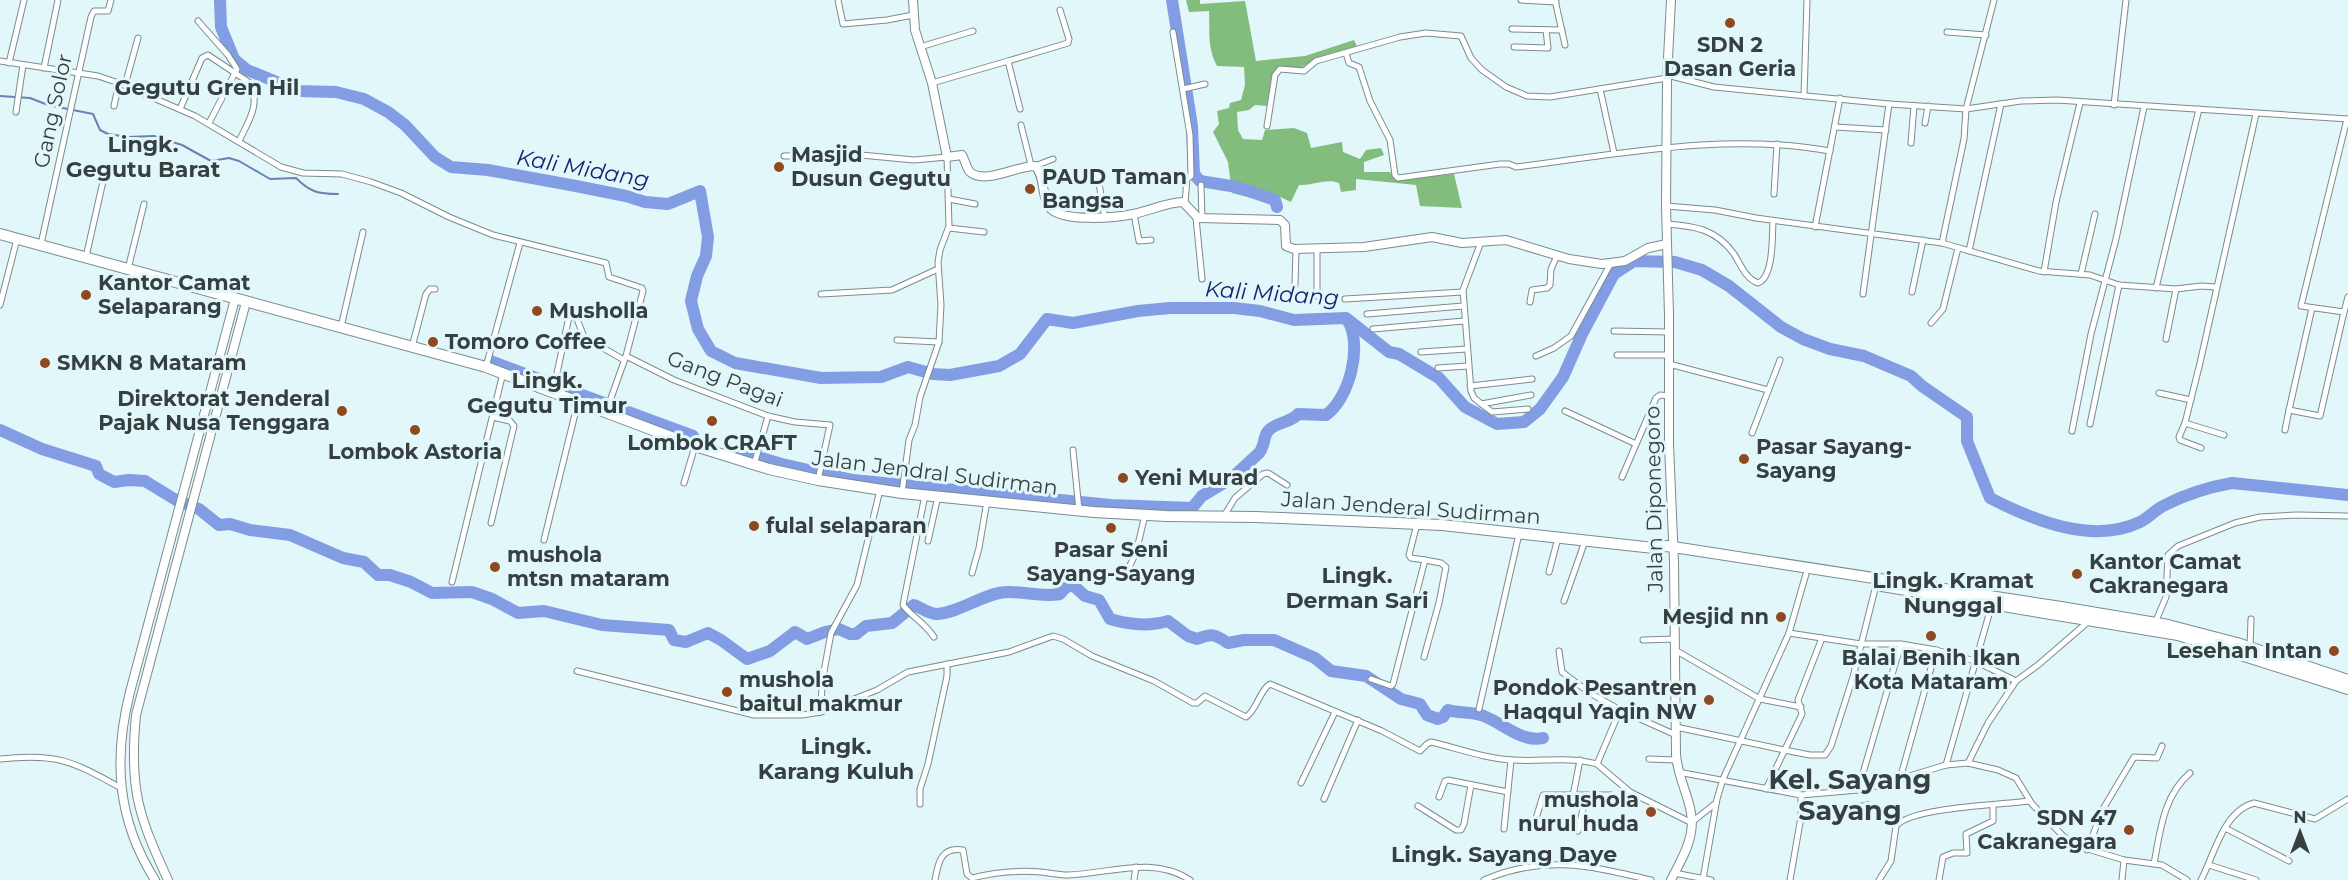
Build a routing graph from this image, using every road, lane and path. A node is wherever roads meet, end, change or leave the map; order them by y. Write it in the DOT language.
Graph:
graph roads {
  1 [pos="24,0"];
  2 [pos="58,0"];
  3 [pos="111,0"];
  4 [pos="838,0"];
  5 [pos="913,0"];
  6 [pos="920,0"];
  7 [pos="1521,0"];
  8 [pos="1671,0"];
  9 [pos="1808,0"];
  10 [pos="1994,0"];
  11 [pos="2126,0"];
  12 [pos="1555,1"];
  13 [pos="1060,10"];
  14 [pos="913,15"];
  15 [pos="198,21"];
  16 [pos="1512,29"];
  17 [pos="1546,30"];
  18 [pos="1562,30"];
  19 [pos="973,31"];
  20 [pos="1173,32"];
  21 [pos="1947,32"];
  22 [pos="1986,35"];
  23 [pos="138,38"];
  24 [pos="1565,45"];
  25 [pos="920,47"];
  26 [pos="1514,47"];
  27 [pos="1346,53"];
  28 [pos="0,61"];
  29 [pos="1008,62"];
  30 [pos="9,63"];
  31 [pos="23,65"];
  32 [pos="44,68"];
  33 [pos="78,73"];
  34 [pos="234,75"];
  35 [pos="1667,76"];
  36 [pos="932,83"];
  37 [pos="122,84"];
  38 [pos="1205,84"];
  39 [pos="1185,89"];
  40 [pos="1600,89"];
  41 [pos="1804,96"];
  42 [pos="1840,98"];
  43 [pos="2080,103"];
  44 [pos="1889,104"];
  45 [pos="2001,104"];
  46 [pos="2114,105"];
  47 [pos="114,106"];
  48 [pos="1914,106"];
  49 [pos="1928,106"];
  50 [pos="2144,106"];
  51 [pos="180,109"];
  52 [pos="1020,109"];
  53 [pos="1966,109"];
  54 [pos="2199,109"];
  55 [pos="16,112"];
  56 [pos="2256,114"];
  57 [pos="2348,119"];
  58 [pos="209,123"];
  59 [pos="1925,123"];
  60 [pos="1021,125"];
  61 [pos="1268,126"];
  62 [pos="1835,127"];
  63 [pos="1886,130"];
  64 [pos="239,141"];
  65 [pos="1911,143"];
  66 [pos="1777,144"];
  67 [pos="1667,149"];
  68 [pos="1830,151"];
  69 [pos="1614,153"];
  70 [pos="783,156"];
  71 [pos="947,157"];
  72 [pos="1053,159"];
  73 [pos="1033,166"];
  74 [pos="106,168"];
  75 [pos="1097,172"];
  76 [pos="1201,184"];
  77 [pos="1774,194"];
  78 [pos="949,199"];
  79 [pos="1185,203"];
  80 [pos="144,204"];
  81 [pos="975,204"];
  82 [pos="1666,206"];
  83 [pos="1134,214"];
  84 [pos="2095,214"];
  85 [pos="1105,218"];
  86 [pos="1199,218"];
  87 [pos="1773,221"];
  88 [pos="1666,224"];
  89 [pos="1815,227"];
  90 [pos="949,228"];
  91 [pos="363,232"];
  92 [pos="984,232"];
  93 [pos="1872,233"];
  94 [pos="0,234"];
  95 [pos="17,238"];
  96 [pos="1151,240"];
  97 [pos="1923,240"];
  98 [pos="1481,242"];
  99 [pos="520,243"];
  100 [pos="1942,243"];
  101 [pos="41,244"];
  102 [pos="1667,244"];
  103 [pos="1958,248"];
  104 [pos="1296,249"];
  105 [pos="1317,249"];
  106 [pos="1969,251"];
  107 [pos="1557,256"];
  108 [pos="86,257"];
  109 [pos="1611,263"];
  110 [pos="128,269"];
  111 [pos="938,269"];
  112 [pos="2044,272"];
  113 [pos="2081,274"];
  114 [pos="1202,279"];
  115 [pos="2106,279"];
  116 [pos="1295,285"];
  117 [pos="2119,285"];
  118 [pos="2216,287"];
  119 [pos="2156,288"];
  120 [pos="435,289"];
  121 [pos="2176,289"];
  122 [pos="1463,292"];
  123 [pos="1912,292"];
  124 [pos="821,294"];
  125 [pos="1863,294"];
  126 [pos="1317,296"];
  127 [pos="2348,297"];
  128 [pos="1345,298"];
  129 [pos="241,301"];
  130 [pos="1530,302"];
  131 [pos="0,305"];
  132 [pos="1463,306"];
  133 [pos="2312,308"];
  134 [pos="2344,312"];
  135 [pos="1367,314"];
  136 [pos="1464,321"];
  137 [pos="1931,323"];
  138 [pos="341,328"];
  139 [pos="1373,329"];
  140 [pos="1614,331"];
  141 [pos="1669,332"];
  142 [pos="2166,339"];
  143 [pos="897,340"];
  144 [pos="939,342"];
  145 [pos="412,348"];
  146 [pos="1467,349"];
  147 [pos="1421,352"];
  148 [pos="1617,355"];
  149 [pos="1536,356"];
  150 [pos="625,358"];
  151 [pos="1669,359"];
  152 [pos="1780,360"];
  153 [pos="1468,366"];
  154 [pos="486,367"];
  155 [pos="1438,368"];
  156 [pos="503,373"];
  157 [pos="1532,378"];
  158 [pos="1470,386"];
  159 [pos="1768,390"];
  160 [pos="553,392"];
  161 [pos="2159,393"];
  162 [pos="1531,394"];
  163 [pos="1669,396"];
  164 [pos="2191,400"];
  165 [pos="578,402"];
  166 [pos="1481,404"];
  167 [pos="1528,409"];
  168 [pos="2289,410"];
  169 [pos="1565,411"];
  170 [pos="606,413"];
  171 [pos="768,416"];
  172 [pos="493,417"];
  173 [pos="2185,423"];
  174 [pos="2090,424"];
  175 [pos="2285,430"];
  176 [pos="2072,431"];
  177 [pos="1752,433"];
  178 [pos="2224,435"];
  179 [pos="1636,444"];
  180 [pos="695,446"];
  181 [pos="2201,448"];
  182 [pos="1073,450"];
  183 [pos="756,459"];
  184 [pos="819,474"];
  185 [pos="1622,477"];
  186 [pos="684,483"];
  187 [pos="1287,485"];
  188 [pos="880,490"];
  189 [pos="902,490"];
  190 [pos="925,495"];
  191 [pos="938,496"];
  192 [pos="987,501"];
  193 [pos="1079,504"];
  194 [pos="1145,515"];
  195 [pos="1224,516"];
  196 [pos="2348,516"];
  197 [pos="491,524"];
  198 [pos="1417,524"];
  199 [pos="1518,534"];
  200 [pos="1558,538"];
  201 [pos="544,540"];
  202 [pos="928,541"];
  203 [pos="1585,541"];
  204 [pos="1673,550"];
  205 [pos="1425,560"];
  206 [pos="1549,572"];
  207 [pos="972,573"];
  208 [pos="1806,574"];
  209 [pos="1123,579"];
  210 [pos="452,582"];
  211 [pos="1876,585"];
  212 [pos="1895,585"];
  213 [pos="1564,601"];
  214 [pos="1992,604"];
  215 [pos="2251,619"];
  216 [pos="2091,620"];
  217 [pos="2113,620"];
  218 [pos="2155,622"];
  219 [pos="1789,633"];
  220 [pos="934,637"];
  221 [pos="1822,638"];
  222 [pos="1675,639"];
  223 [pos="1644,640"];
  224 [pos="1861,644"];
  225 [pos="1901,644"];
  226 [pos="2250,647"];
  227 [pos="1675,650"];
  228 [pos="1936,650"];
  229 [pos="1559,651"];
  230 [pos="1424,657"];
  231 [pos="1975,661"];
  232 [pos="948,664"];
  233 [pos="577,671"];
  234 [pos="2326,676"];
  235 [pos="1371,679"];
  236 [pos="2348,680"];
  237 [pos="2016,681"];
  238 [pos="2348,689"];
  239 [pos="1760,699"];
  240 [pos="1801,707"];
  241 [pos="1479,709"];
  242 [pos="1620,711"];
  243 [pos="820,712"];
  244 [pos="1335,712"];
  245 [pos="1358,720"];
  246 [pos="1676,731"];
  247 [pos="1741,741"];
  248 [pos="2162,746"];
  249 [pos="1784,750"];
  250 [pos="0,759"];
  251 [pos="1649,759"];
  252 [pos="1511,760"];
  253 [pos="1580,760"];
  254 [pos="1676,760"];
  255 [pos="1968,763"];
  256 [pos="1597,764"];
  257 [pos="1946,765"];
  258 [pos="1678,772"];
  259 [pos="2190,773"];
  260 [pos="1900,779"];
  261 [pos="1723,780"];
  262 [pos="1301,783"];
  263 [pos="1472,785"];
  264 [pos="121,788"];
  265 [pos="1766,789"];
  266 [pos="1858,790"];
  267 [pos="1508,792"];
  268 [pos="1586,795"];
  269 [pos="1611,795"];
  270 [pos="1801,795"];
  271 [pos="1574,796"];
  272 [pos="1439,797"];
  273 [pos="1324,798"];
  274 [pos="2348,799"];
  275 [pos="2029,801"];
  276 [pos="1716,803"];
  277 [pos="920,804"];
  278 [pos="1418,806"];
  279 [pos="1868,806"];
  280 [pos="1993,806"];
  281 [pos="1802,815"];
  282 [pos="1691,819"];
  283 [pos="2225,828"];
  284 [pos="1504,829"];
  285 [pos="1533,829"];
  286 [pos="1578,831"];
  287 [pos="2087,850"];
  288 [pos="2124,860"];
  289 [pos="2289,861"];
  290 [pos="2154,864"];
  291 [pos="2209,865"];
  292 [pos="1136,867"];
  293 [pos="1045,872"];
  294 [pos="1672,876"];
  295 [pos="980,878"];
  296 [pos="1703,879"];
  297 [pos="155,880"];
  298 [pos="168,880"];
  299 [pos="935,880"];
  300 [pos="1044,880"];
  301 [pos="1134,880"];
  302 [pos="1190,880"];
  303 [pos="1484,880"];
  304 [pos="1652,880"];
  305 [pos="1710,880"];
  306 [pos="1790,880"];
  307 [pos="1879,880"];
  308 [pos="1939,880"];
  309 [pos="2121,880"];
  310 [pos="2187,880"];
  311 [pos="2201,880"];
  312 [pos="2256,880"];
  1 -- 30 [label="street"];
  2 -- 32 [label="street"];
  3 -- 33 [label="street, Gang Solor"];
  4 -- 14 [label="street"];
  5 -- 6 [label="street"];
  5 -- 14 [label="street"];
  7 -- 12 [label="street"];
  8 -- 35 [label="street, Jalan Diponegoro"];
  9 -- 41 [label="street"];
  10 -- 22 [label="street"];
  11 -- 46 [label="street"];
  12 -- 18 [label="street"];
  13 -- 29 [label="street"];
  14 -- 25 [label="street"];
  15 -- 34 [label="street"];
  16 -- 17 [label="street"];
  17 -- 18 [label="street"];
  17 -- 26 [label="street"];
  18 -- 24 [label="street"];
  19 -- 25 [label="street"];
  20 -- 39 [label="street"];
  21 -- 22 [label="street"];
  22 -- 53 [label="street"];
  23 -- 37 [label="street"];
  25 -- 36 [label="street"];
  27 -- 40 [label="street"];
  27 -- 61 [label="street"];
  27 -- 69 [label="street"];
  28 -- 30 [label="street"];
  29 -- 36 [label="street"];
  29 -- 52 [label="street"];
  30 -- 31 [label="street"];
  31 -- 32 [label="street"];
  31 -- 55 [label="street"];
  32 -- 33 [label="street"];
  33 -- 37 [label="street"];
  33 -- 101 [label="street, Gang Solor"];
  34 -- 51 [label="street"];
  34 -- 58 [label="street"];
  34 -- 64 [label="street"];
  35 -- 40 [label="street"];
  35 -- 41 [label="street"];
  35 -- 67 [label="street, Jalan Diponegoro"];
  36 -- 71 [label="street"];
  37 -- 47 [label="street"];
  37 -- 51 [label="street"];
  38 -- 39 [label="street"];
  39 -- 79 [label="street"];
  40 -- 69 [label="street"];
  41 -- 42 [label="street"];
  42 -- 44 [label="street"];
  42 -- 62 [label="street"];
  43 -- 45 [label="street"];
  43 -- 46 [label="street"];
  43 -- 112 [label="street"];
  44 -- 48 [label="street"];
  44 -- 63 [label="street"];
  45 -- 53 [label="street"];
  45 -- 106 [label="street"];
  46 -- 50 [label="street"];
  48 -- 49 [label="street"];
  48 -- 65 [label="street"];
  49 -- 53 [label="street"];
  49 -- 59 [label="street"];
  50 -- 54 [label="street"];
  50 -- 115 [label="street"];
  51 -- 58 [label="street"];
  53 -- 100 [label="street"];
  54 -- 56 [label="street"];
  54 -- 119 [label="street"];
  56 -- 57 [label="street"];
  56 -- 118 [label="street"];
  57 -- 133 [label="street"];
  58 -- 64 [label="street"];
  60 -- 73 [label="street"];
  62 -- 63 [label="street"];
  62 -- 68 [label="street"];
  63 -- 93 [label="street"];
  64 -- 99 [label="street"];
  66 -- 67 [label="street"];
  66 -- 68 [label="street"];
  66 -- 77 [label="street"];
  67 -- 69 [label="street"];
  67 -- 82 [label="street, Jalan Diponegoro"];
  68 -- 89 [label="street"];
  70 -- 71 [label="street"];
  71 -- 73 [label="street"];
  71 -- 78 [label="street"];
  72 -- 73 [label="street"];
  73 -- 85 [label="street"];
  74 -- 108 [label="street"];
  75 -- 85 [label="street"];
  76 -- 86 [label="street"];
  78 -- 81 [label="street"];
  78 -- 90 [label="street"];
  79 -- 83 [label="street"];
  79 -- 86 [label="street"];
  80 -- 110 [label="street"];
  82 -- 87 [label="street"];
  82 -- 88 [label="street, Jalan Diponegoro"];
  83 -- 85 [label="street"];
  83 -- 96 [label="street"];
  84 -- 113 [label="street"];
  86 -- 104 [label="street"];
  86 -- 114 [label="street"];
  87 -- 88 [label="street"];
  87 -- 89 [label="street"];
  88 -- 102 [label="street, Jalan Diponegoro"];
  89 -- 93 [label="street"];
  90 -- 92 [label="street"];
  90 -- 111 [label="street"];
  91 -- 138 [label="street"];
  93 -- 97 [label="street"];
  93 -- 125 [label="street"];
  94 -- 95 [label="highway, Jalan Jendral Sudirman"];
  95 -- 101 [label="highway, Jalan Jendral Sudirman"];
  95 -- 131 [label="street"];
  97 -- 100 [label="street"];
  97 -- 123 [label="street"];
  98 -- 105 [label="street"];
  98 -- 107 [label="street"];
  98 -- 122 [label="street"];
  99 -- 150 [label="street"];
  99 -- 154 [label="street"];
  100 -- 103 [label="street"];
  101 -- 108 [label="highway, Jalan Jendral Sudirman"];
  102 -- 109 [label="street"];
  102 -- 141 [label="street, Jalan Diponegoro"];
  103 -- 106 [label="street"];
  103 -- 137 [label="street"];
  104 -- 105 [label="street"];
  104 -- 116 [label="street"];
  105 -- 126 [label="street"];
  106 -- 112 [label="street"];
  107 -- 109 [label="street"];
  107 -- 130 [label="street"];
  108 -- 110 [label="highway, Jalan Jendral Sudirman"];
  109 -- 149 [label="street"];
  110 -- 129 [label="highway, Jalan Jendral Sudirman"];
  111 -- 124 [label="street"];
  111 -- 144 [label="street"];
  112 -- 113 [label="street"];
  113 -- 115 [label="street"];
  115 -- 117 [label="street"];
  115 -- 176 [label="street"];
  117 -- 119 [label="street"];
  117 -- 174 [label="street"];
  118 -- 121 [label="street"];
  118 -- 164 [label="street"];
  119 -- 121 [label="street"];
  120 -- 145 [label="street"];
  121 -- 142 [label="street"];
  122 -- 128 [label="street"];
  122 -- 132 [label="street"];
  127 -- 134 [label="street"];
  129 -- 138 [label="highway, Jalan Jendral Sudirman"];
  129 -- 264 [label="street"];
  129 -- 298 [label="street"];
  132 -- 135 [label="street"];
  132 -- 136 [label="street"];
  133 -- 134 [label="street"];
  133 -- 168 [label="street"];
  134 -- 168 [label="street"];
  136 -- 139 [label="street"];
  136 -- 146 [label="street"];
  138 -- 145 [label="highway, Jalan Jendral Sudirman"];
  140 -- 141 [label="street"];
  141 -- 151 [label="street, Jalan Diponegoro"];
  143 -- 144 [label="street"];
  144 -- 189 [label="street"];
  145 -- 154 [label="highway, Jalan Jendral Sudirman"];
  146 -- 147 [label="street"];
  146 -- 153 [label="street"];
  148 -- 151 [label="street"];
  150 -- 160 [label="street, Gang Pagai"];
  150 -- 170 [label="street"];
  150 -- 171 [label="street, Gang Pagai"];
  151 -- 159 [label="street"];
  151 -- 163 [label="street, Jalan Diponegoro"];
  152 -- 159 [label="street"];
  153 -- 155 [label="street"];
  153 -- 158 [label="street"];
  154 -- 156 [label="highway, Jalan Jendral Sudirman"];
  156 -- 160 [label="highway, Jalan Jendral Sudirman"];
  156 -- 172 [label="street"];
  157 -- 158 [label="street"];
  158 -- 166 [label="street"];
  159 -- 177 [label="street"];
  160 -- 165 [label="highway, Jalan Jendral Sudirman"];
  161 -- 164 [label="street"];
  162 -- 166 [label="street"];
  163 -- 179 [label="street"];
  163 -- 204 [label="street, Jalan Diponegoro"];
  164 -- 173 [label="street"];
  165 -- 170 [label="highway, Jalan Jendral Sudirman"];
  165 -- 201 [label="street"];
  166 -- 167 [label="street"];
  168 -- 175 [label="street"];
  169 -- 179 [label="street"];
  170 -- 180 [label="highway, Jalan Jendral Sudirman"];
  171 -- 183 [label="street"];
  171 -- 184 [label="street, Gang Pagai"];
  172 -- 197 [label="street"];
  172 -- 210 [label="street"];
  173 -- 178 [label="street"];
  173 -- 181 [label="street"];
  179 -- 185 [label="street"];
  180 -- 183 [label="highway, Jalan Jendral Sudirman"];
  180 -- 186 [label="street"];
  182 -- 193 [label="street"];
  183 -- 184 [label="highway, Jalan Jendral Sudirman"];
  184 -- 188 [label="highway, Jalan Jendral Sudirman"];
  187 -- 195 [label="street"];
  188 -- 189 [label="highway, Jalan Jendral Sudirman"];
  188 -- 243 [label="street"];
  189 -- 190 [label="highway, Jalan Jendral Sudirman"];
  190 -- 191 [label="highway, Jalan Jendral Sudirman"];
  190 -- 220 [label="street"];
  191 -- 192 [label="highway, Jalan Jendral Sudirman"];
  191 -- 202 [label="street"];
  192 -- 193 [label="highway, Jalan Jendral Sudirman"];
  192 -- 207 [label="street"];
  193 -- 194 [label="highway, Jalan Jendral Sudirman"];
  194 -- 195 [label="highway, Jalan Jenderal Sudirman"];
  194 -- 209 [label="street"];
  195 -- 198 [label="highway, Jalan Jenderal Sudirman"];
  196 -- 218 [label="street"];
  198 -- 199 [label="highway, Jalan Jenderal Sudirman"];
  198 -- 205 [label="street"];
  199 -- 200 [label="highway, Jalan Jenderal Sudirman"];
  199 -- 241 [label="street"];
  200 -- 203 [label="highway, Jalan Jenderal Sudirman"];
  200 -- 206 [label="street"];
  203 -- 204 [label="highway, Jalan Jenderal Sudirman"];
  203 -- 213 [label="street"];
  204 -- 208 [label="highway"];
  204 -- 212 [label="highway"];
  204 -- 222 [label="street, Jalan Diponegoro"];
  205 -- 230 [label="street"];
  205 -- 235 [label="street"];
  208 -- 211 [label="highway"];
  208 -- 219 [label="street"];
  211 -- 212 [label="highway"];
  211 -- 224 [label="street"];
  212 -- 214 [label="highway"];
  212 -- 217 [label="highway"];
  214 -- 216 [label="highway"];
  214 -- 231 [label="street"];
  215 -- 226 [label="street"];
  216 -- 217 [label="highway"];
  216 -- 237 [label="street"];
  217 -- 218 [label="highway"];
  217 -- 234 [label="highway"];
  218 -- 226 [label="highway"];
  219 -- 221 [label="street"];
  219 -- 239 [label="street"];
  221 -- 224 [label="street"];
  221 -- 240 [label="street"];
  222 -- 223 [label="street"];
  222 -- 227 [label="street, Jalan Diponegoro"];
  224 -- 225 [label="street"];
  224 -- 249 [label="street"];
  225 -- 228 [label="street"];
  225 -- 266 [label="street"];
  226 -- 234 [label="highway"];
  227 -- 239 [label="street"];
  227 -- 246 [label="street, Jalan Diponegoro"];
  228 -- 231 [label="street"];
  228 -- 260 [label="street"];
  229 -- 242 [label="street"];
  231 -- 237 [label="street"];
  231 -- 257 [label="street"];
  232 -- 243 [label="street"];
  232 -- 244 [label="street"];
  232 -- 277 [label="street"];
  233 -- 243 [label="street"];
  234 -- 236 [label="highway"];
  234 -- 238 [label="highway"];
  237 -- 255 [label="street"];
  239 -- 240 [label="street"];
  239 -- 247 [label="street"];
  240 -- 249 [label="street"];
  242 -- 246 [label="street"];
  242 -- 256 [label="street"];
  244 -- 245 [label="street"];
  244 -- 262 [label="street"];
  245 -- 252 [label="street"];
  245 -- 273 [label="street"];
  246 -- 247 [label="street"];
  246 -- 254 [label="street, Jalan Diponegoro"];
  247 -- 249 [label="street"];
  247 -- 261 [label="street"];
  248 -- 287 [label="street"];
  249 -- 265 [label="street"];
  250 -- 264 [label="street"];
  251 -- 254 [label="street"];
  252 -- 253 [label="street"];
  252 -- 267 [label="street"];
  253 -- 256 [label="street"];
  253 -- 271 [label="street"];
  254 -- 258 [label="street, Jalan Diponegoro"];
  255 -- 257 [label="street"];
  255 -- 275 [label="street"];
  256 -- 282 [label="street"];
  257 -- 260 [label="street"];
  258 -- 261 [label="street"];
  258 -- 282 [label="street, Jalan Diponegoro"];
  259 -- 290 [label="street"];
  260 -- 266 [label="street"];
  261 -- 265 [label="street"];
  261 -- 276 [label="street"];
  263 -- 267 [label="street"];
  263 -- 272 [label="street"];
  263 -- 278 [label="street"];
  264 -- 297 [label="street"];
  265 -- 270 [label="street"];
  266 -- 270 [label="street"];
  267 -- 284 [label="street"];
  268 -- 269 [label="street"];
  268 -- 271 [label="street"];
  268 -- 286 [label="street"];
  270 -- 281 [label="street"];
  271 -- 285 [label="street"];
  274 -- 283 [label="street"];
  275 -- 280 [label="street"];
  275 -- 287 [label="street"];
  276 -- 282 [label="street"];
  276 -- 296 [label="street"];
  279 -- 281 [label="street"];
  280 -- 307 [label="street"];
  280 -- 308 [label="street"];
  281 -- 306 [label="street"];
  282 -- 294 [label="street"];
  283 -- 289 [label="street"];
  283 -- 291 [label="street"];
  287 -- 288 [label="street"];
  288 -- 290 [label="street"];
  288 -- 309 [label="street"];
  290 -- 310 [label="street"];
  291 -- 311 [label="street"];
  291 -- 312 [label="street"];
  292 -- 293 [label="street"];
  292 -- 301 [label="street"];
  292 -- 302 [label="street"];
  293 -- 295 [label="street"];
  293 -- 300 [label="street"];
  294 -- 296 [label="street"];
  295 -- 299 [label="street"];
  296 -- 305 [label="street"];
  303 -- 304 [label="street"];
}
